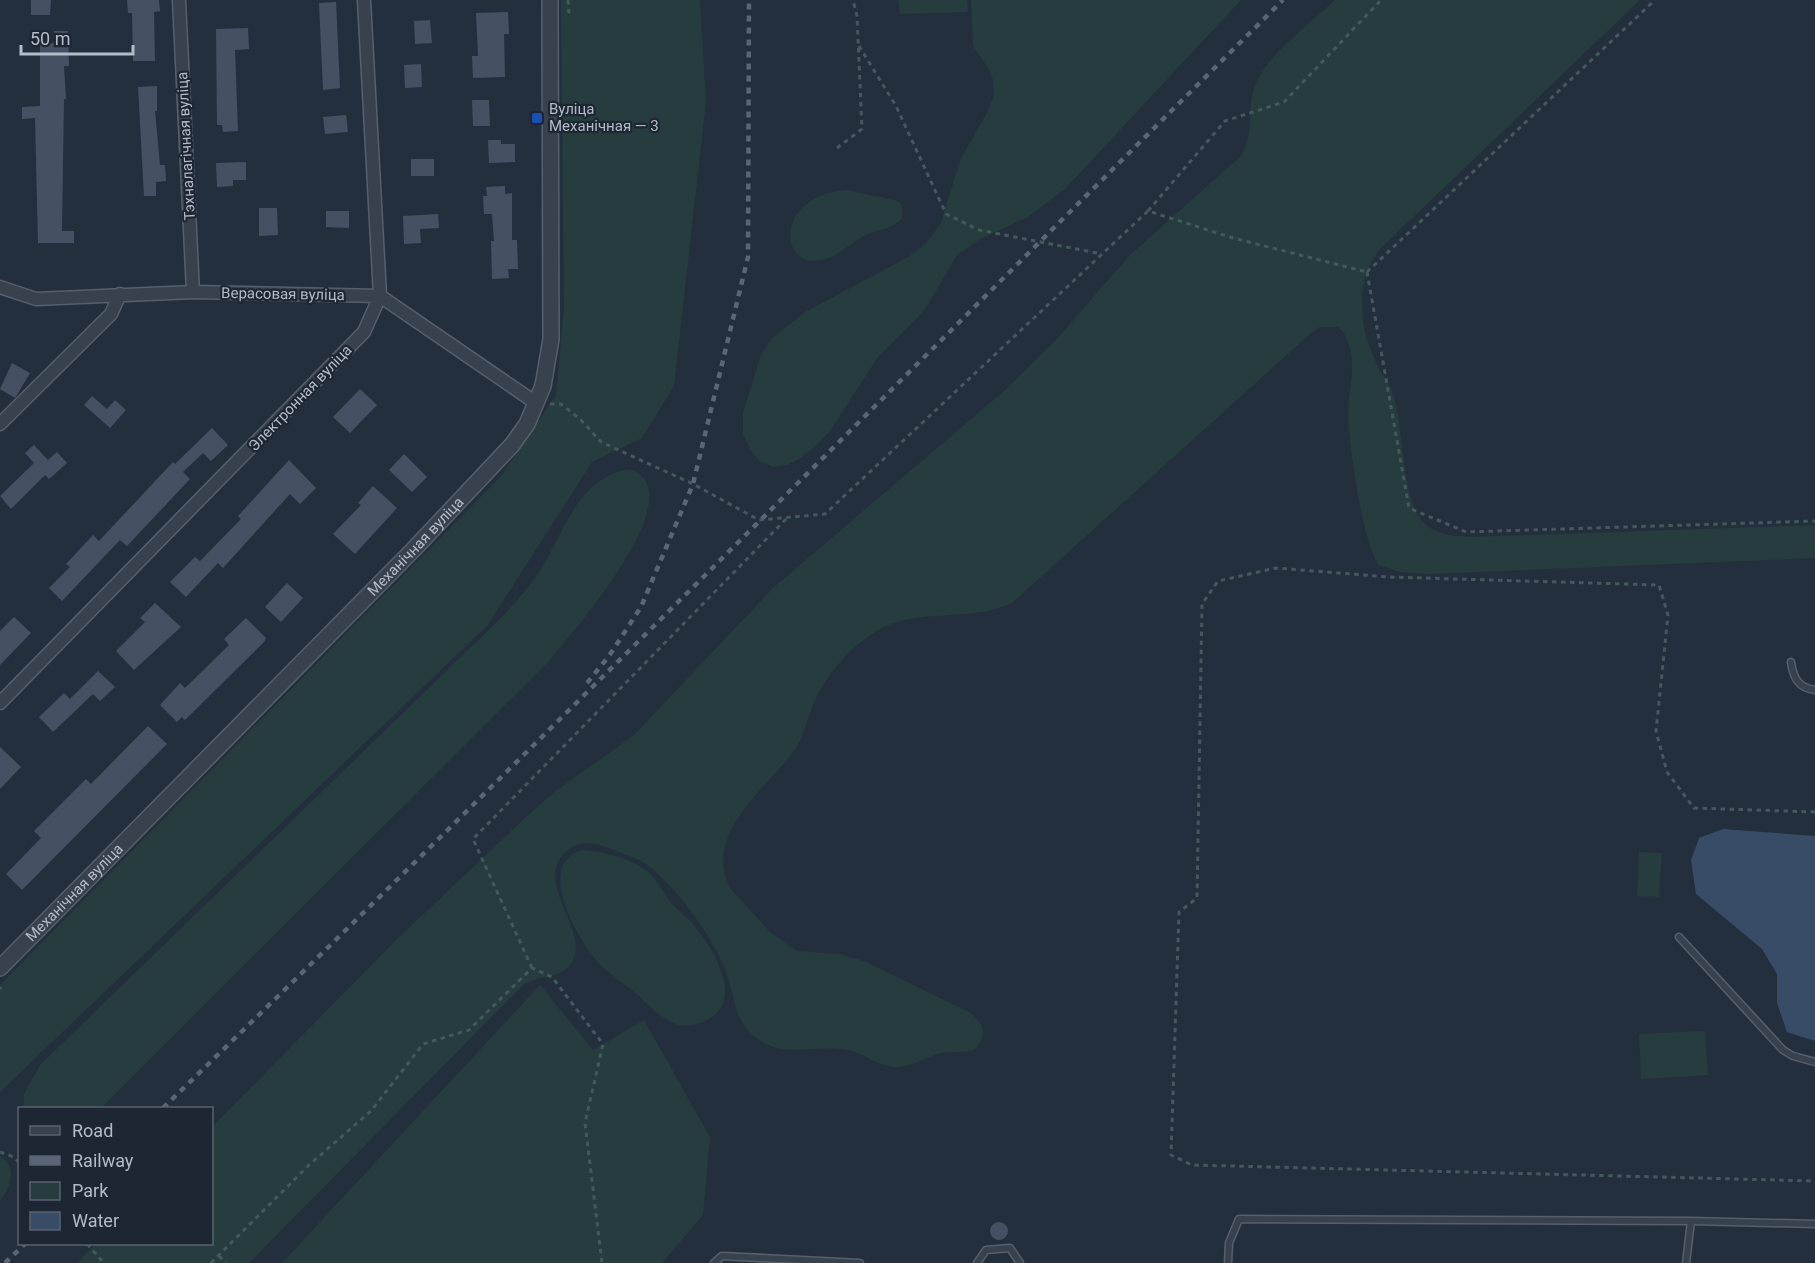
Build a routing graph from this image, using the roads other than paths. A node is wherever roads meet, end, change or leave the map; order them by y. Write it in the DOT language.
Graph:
graph roads {
  1 [pos="179,0"];
  2 [pos="364,0"];
  3 [pos="550,0"];
  4 [pos="0,287"];
  5 [pos="193,292"];
  6 [pos="120,294"];
  7 [pos="380,297"];
  8 [pos="536,403"];
  9 [pos="0,424"];
  10 [pos="1791,662"];
  11 [pos="1815,690"];
  12 [pos="0,703"];
  13 [pos="1679,937"];
  14 [pos="0,968"];
  15 [pos="1815,1062"];
  16 [pos="1690,1221"];
  17 [pos="1815,1224"];
  18 [pos="714,1263"];
  19 [pos="860,1263"];
  20 [pos="977,1263"];
  21 [pos="1020,1263"];
  22 [pos="1228,1263"];
  23 [pos="1686,1263"];
  1 -- 5 [label="street, Тэхналагічная вуліца"];
  2 -- 7 [label="street, Электронная вуліца"];
  3 -- 8 [label="street, Механічная вуліца"];
  4 -- 6 [label="street, Верасовая вуліца"];
  5 -- 6 [label="street, Верасовая вуліца"];
  5 -- 7 [label="street, Верасовая вуліца"];
  6 -- 9 [label="street"];
  7 -- 8 [label="street"];
  7 -- 12 [label="street, Электронная вуліца"];
  8 -- 14 [label="street, Механічная вуліца"];
  10 -- 11 [label="lane"];
  13 -- 15 [label="lane"];
  16 -- 17 [label="lane"];
  16 -- 22 [label="lane"];
  16 -- 23 [label="lane"];
  18 -- 19 [label="lane"];
  20 -- 21 [label="lane"];
}
